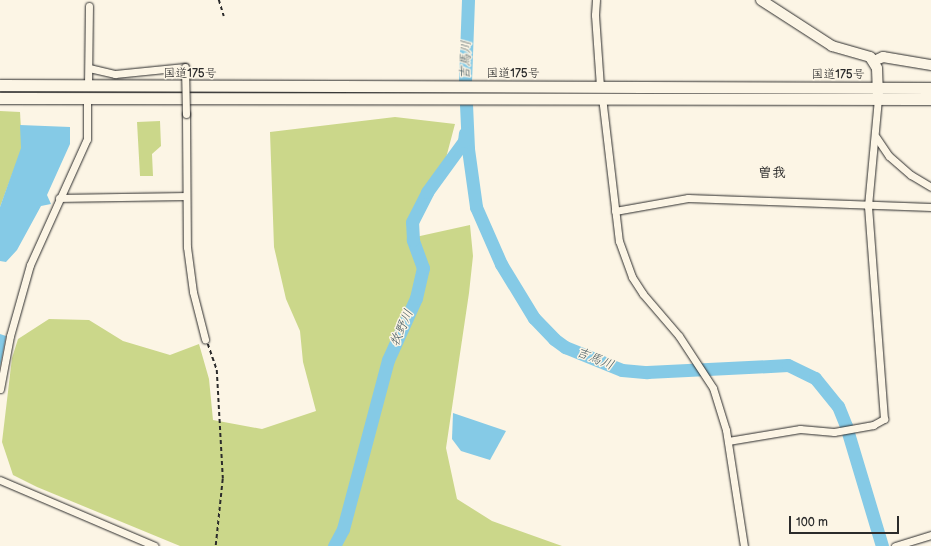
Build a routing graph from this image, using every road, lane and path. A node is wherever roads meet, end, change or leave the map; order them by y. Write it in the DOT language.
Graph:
graph roads {
  1 [pos="219,0"];
  2 [pos="596,0"];
  3 [pos="761,0"];
  4 [pos="88,6"];
  5 [pos="224,16"];
  6 [pos="874,61"];
  7 [pos="931,65"];
  8 [pos="89,68"];
  9 [pos="0,85"];
  10 [pos="931,88"];
  11 [pos="88,92"];
  12 [pos="601,92"];
  13 [pos="878,94"];
  14 [pos="0,98"];
  15 [pos="931,99"];
  16 [pos="876,136"];
  17 [pos="931,187"];
  18 [pos="184,196"];
  19 [pos="58,198"];
  20 [pos="868,206"];
  21 [pos="931,207"];
  22 [pos="615,211"];
  23 [pos="205,339"];
  24 [pos="0,389"];
  25 [pos="728,441"];
  26 [pos="0,480"];
  27 [pos="931,535"];
  28 [pos="898,545"];
  29 [pos="155,546"];
  30 [pos="216,546"];
  31 [pos="744,546"];
  1 -- 5 [label="path"];
  2 -- 12 [label="street"];
  3 -- 6 [label="main road"];
  4 -- 8 [label="street"];
  6 -- 7 [label="main road"];
  6 -- 13 [label="main road"];
  8 -- 11 [label="street"];
  8 -- 18 [label="street, bridge"];
  9 -- 11 [label="highway, 国道175号"];
  10 -- 13 [label="highway, 国道175号"];
  11 -- 12 [label="highway, 国道175号"];
  11 -- 14 [label="highway, 国道175号"];
  11 -- 19 [label="street"];
  12 -- 13 [label="highway, 国道175号"];
  12 -- 22 [label="street"];
  13 -- 15 [label="highway, 国道175号"];
  13 -- 16 [label="street"];
  16 -- 17 [label="street"];
  16 -- 20 [label="street"];
  18 -- 19 [label="street"];
  18 -- 23 [label="street"];
  19 -- 24 [label="street"];
  20 -- 21 [label="street"];
  20 -- 22 [label="street"];
  20 -- 25 [label="street"];
  22 -- 25 [label="street"];
  23 -- 30 [label="path"];
  25 -- 31 [label="street"];
  26 -- 29 [label="street"];
  27 -- 28 [label="street"];
}
